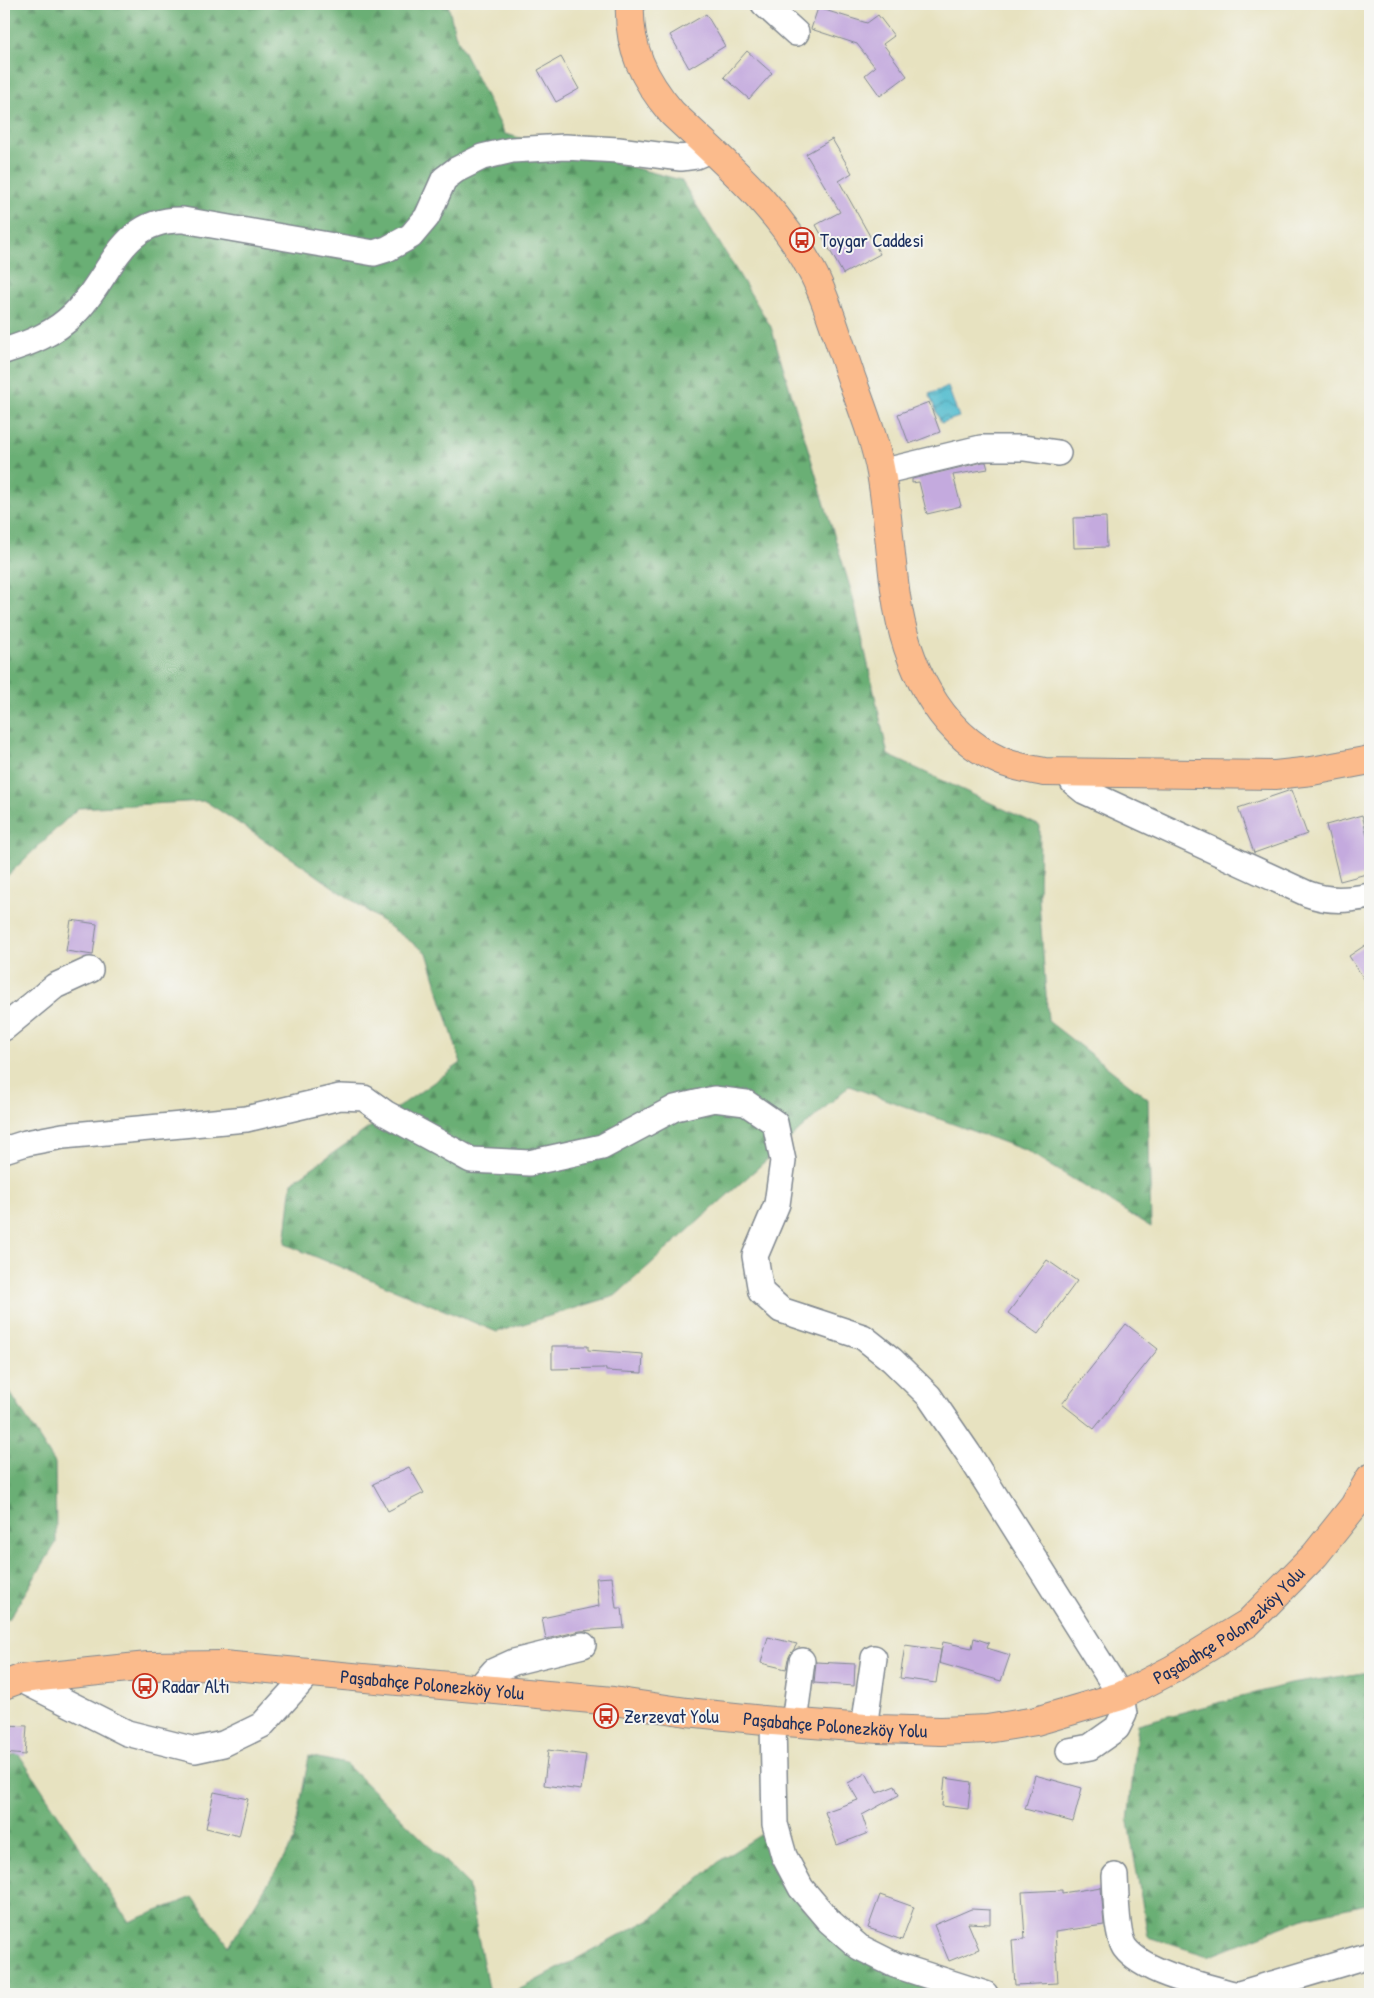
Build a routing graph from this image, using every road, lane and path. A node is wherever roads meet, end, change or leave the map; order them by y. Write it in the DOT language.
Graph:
graph roads {
  1 [pos="630,4"];
  2 [pos="764,4"];
  3 [pos="796,33"];
  4 [pos="710,150"];
  5 [pos="4,351"];
  6 [pos="1058,453"];
  7 [pos="881,472"];
  8 [pos="1370,760"];
  9 [pos="1070,773"];
  10 [pos="1370,896"];
  11 [pos="90,970"];
  12 [pos="4,1028"];
  13 [pos="4,1150"];
  14 [pos="1370,1478"];
  15 [pos="583,1645"];
  16 [pos="874,1658"];
  17 [pos="802,1661"];
  18 [pos="310,1672"];
  19 [pos="12,1682"];
  20 [pos="479,1688"];
  21 [pos="1121,1696"];
  22 [pos="784,1722"];
  23 [pos="864,1728"];
  24 [pos="1069,1751"];
  25 [pos="1115,1876"];
  26 [pos="1370,1955"];
  27 [pos="985,1994"];
  28 [pos="1234,1994"];
  29 [pos="1239,1994"];
  1 -- 4 [label="main road"];
  2 -- 3 [label="street"];
  4 -- 5 [label="street"];
  4 -- 7 [label="main road"];
  6 -- 7 [label="street"];
  7 -- 9 [label="main road"];
  8 -- 9 [label="main road"];
  9 -- 10 [label="street"];
  11 -- 12 [label="street"];
  13 -- 21 [label="street"];
  14 -- 21 [label="main road, Paşabahçe Polonezköy Yolu"];
  15 -- 20 [label="street"];
  16 -- 23 [label="street"];
  17 -- 22 [label="street"];
  18 -- 19 [label="main road, Paşabahçe Polonezköy Yolu"];
  18 -- 19 [label="street"];
  18 -- 20 [label="main road, Paşabahçe Polonezköy Yolu"];
  20 -- 22 [label="main road, Paşabahçe Polonezköy Yolu"];
  21 -- 23 [label="main road, Paşabahçe Polonezköy Yolu"];
  21 -- 24 [label="street"];
  22 -- 23 [label="main road, Paşabahçe Polonezköy Yolu"];
  22 -- 27 [label="street"];
  25 -- 28 [label="street"];
  26 -- 29 [label="street"];
}
